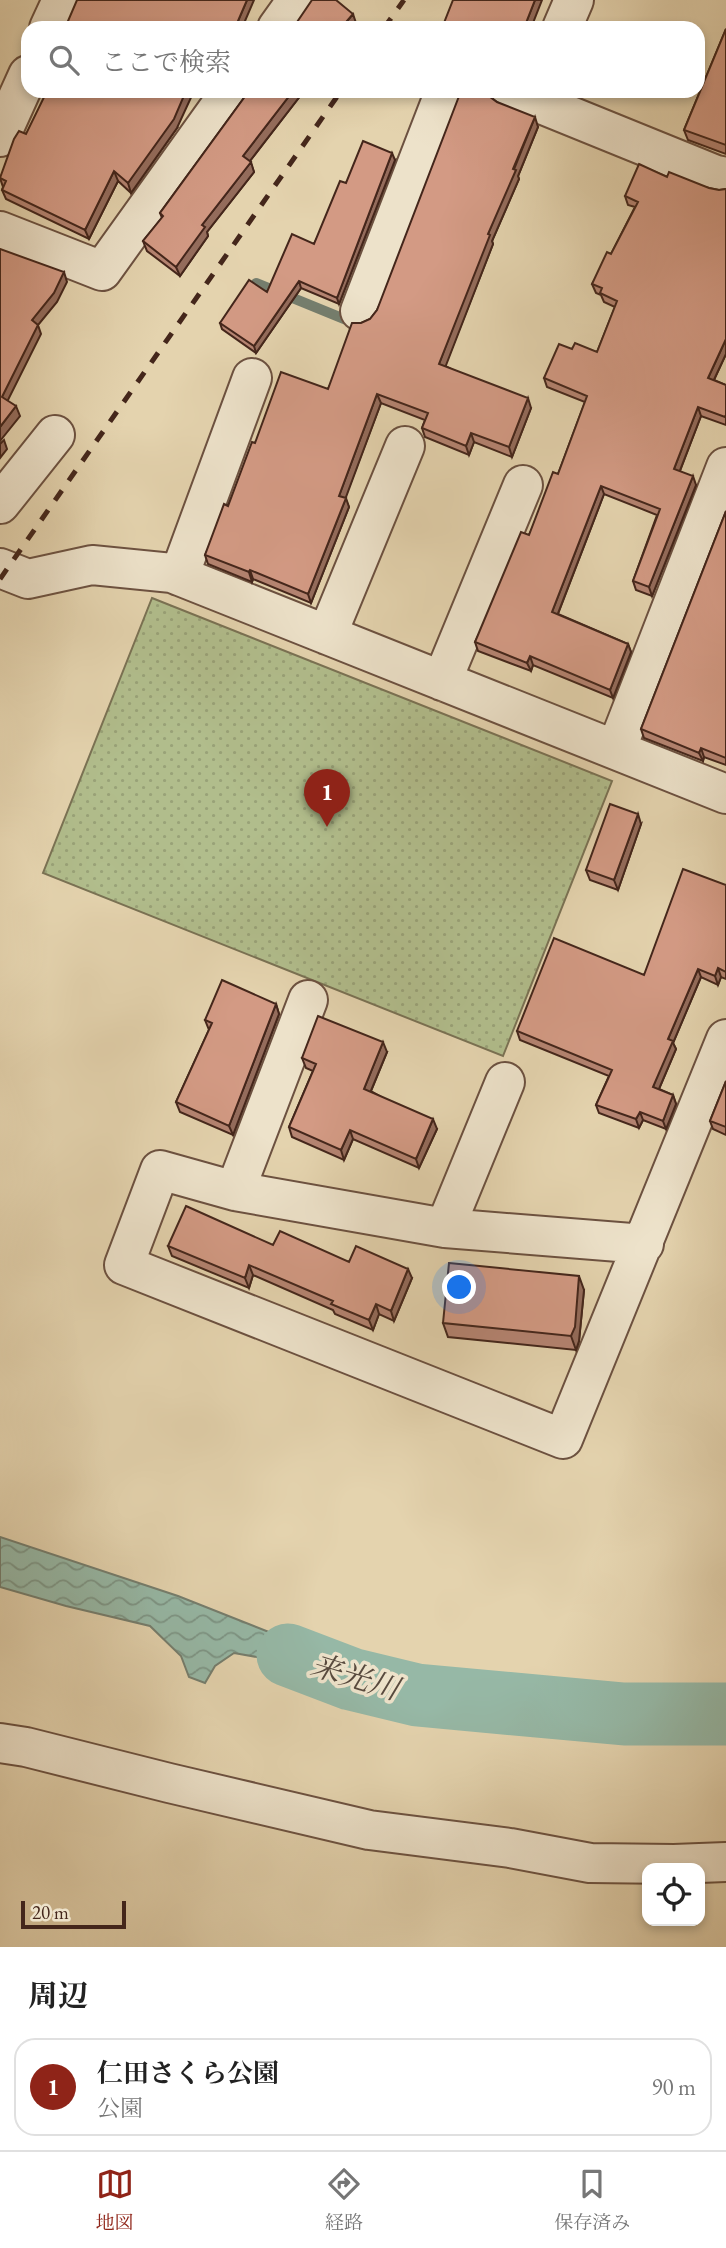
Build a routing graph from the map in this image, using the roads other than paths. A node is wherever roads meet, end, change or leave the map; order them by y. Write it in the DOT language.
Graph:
graph roads {
  1 [pos="62,0"];
  2 [pos="297,0"];
  3 [pos="574,0"];
  4 [pos="52,21"];
  5 [pos="282,21"];
  6 [pos="565,21"];
  7 [pos="21,90"];
  8 [pos="226,98"];
  9 [pos="442,98"];
  10 [pos="533,98"];
  11 [pos="0,137"];
  12 [pos="726,177"];
  13 [pos="0,231"];
  14 [pos="360,311"];
  15 [pos="252,378"];
  16 [pos="55,435"];
  17 [pos="405,446"];
  18 [pos="726,467"];
  19 [pos="523,485"];
  20 [pos="0,504"];
  21 [pos="0,568"];
  22 [pos="179,576"];
  23 [pos="327,635"];
  24 [pos="442,681"];
  25 [pos="616,750"];
  26 [pos="726,794"];
  27 [pos="308,1000"];
  28 [pos="726,1039"];
  29 [pos="505,1083"];
  30 [pos="235,1191"];
  31 [pos="445,1228"];
  32 [pos="644,1244"];
  33 [pos="0,1743"];
  34 [pos="726,1862"];
  1 -- 4 [label="street"];
  2 -- 5 [label="street"];
  3 -- 6 [label="street"];
  7 -- 11 [label="street"];
  8 -- 13 [label="street"];
  9 -- 14 [label="street"];
  10 -- 12 [label="street"];
  15 -- 22 [label="street"];
  16 -- 20 [label="street"];
  17 -- 23 [label="street"];
  18 -- 25 [label="street"];
  19 -- 24 [label="street"];
  21 -- 22 [label="street"];
  22 -- 23 [label="street"];
  23 -- 24 [label="street"];
  24 -- 25 [label="street"];
  25 -- 26 [label="street"];
  27 -- 30 [label="street"];
  28 -- 32 [label="street"];
  29 -- 31 [label="street"];
  30 -- 31 [label="street"];
  30 -- 32 [label="street"];
  31 -- 32 [label="street"];
  33 -- 34 [label="street"];
}
